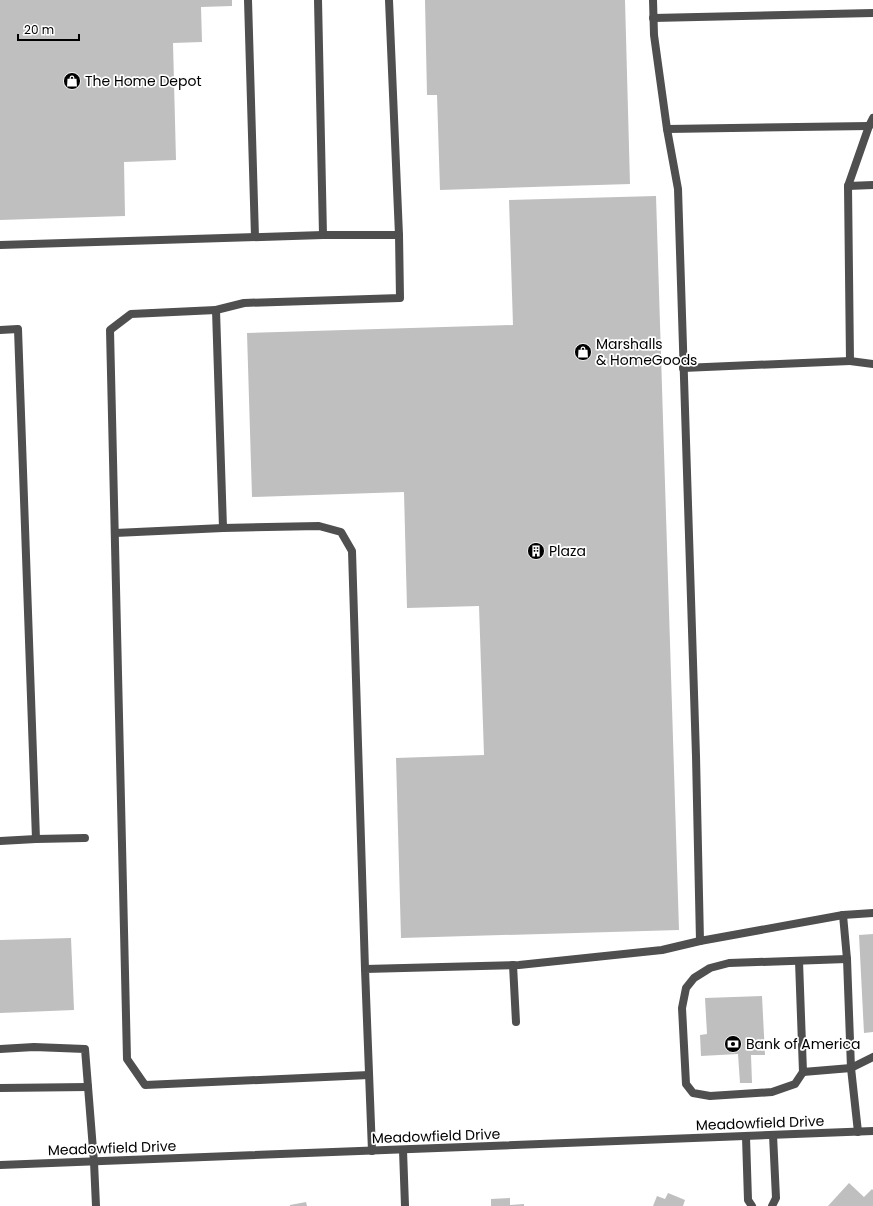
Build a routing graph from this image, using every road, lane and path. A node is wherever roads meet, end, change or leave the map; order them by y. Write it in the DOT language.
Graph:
graph roads {
  1 [pos="248,0"];
  2 [pos="318,0"];
  3 [pos="389,0"];
  4 [pos="653,0"];
  5 [pos="873,13"];
  6 [pos="654,18"];
  7 [pos="871,122"];
  8 [pos="667,129"];
  9 [pos="873,185"];
  10 [pos="848,186"];
  11 [pos="323,235"];
  12 [pos="399,235"];
  13 [pos="255,237"];
  14 [pos="0,245"];
  15 [pos="216,310"];
  16 [pos="0,330"];
  17 [pos="850,361"];
  18 [pos="873,364"];
  19 [pos="683,368"];
  20 [pos="223,528"];
  21 [pos="115,533"];
  22 [pos="85,838"];
  23 [pos="36,839"];
  24 [pos="0,841"];
  25 [pos="873,914"];
  26 [pos="843,915"];
  27 [pos="700,941"];
  28 [pos="846,959"];
  29 [pos="799,961"];
  30 [pos="513,965"];
  31 [pos="365,969"];
  32 [pos="516,1022"];
  33 [pos="0,1049"];
  34 [pos="873,1057"];
  35 [pos="851,1068"];
  36 [pos="803,1072"];
  37 [pos="369,1075"];
  38 [pos="88,1087"];
  39 [pos="0,1088"];
  40 [pos="873,1131"];
  41 [pos="858,1132"];
  42 [pos="773,1136"];
  43 [pos="746,1137"];
  44 [pos="403,1150"];
  45 [pos="372,1151"];
  46 [pos="94,1162"];
  47 [pos="0,1166"];
  48 [pos="96,1206"];
  49 [pos="404,1206"];
  50 [pos="752,1206"];
  51 [pos="772,1206"];
  1 -- 13 [label="street"];
  2 -- 11 [label="street"];
  3 -- 12 [label="street"];
  4 -- 6 [label="street"];
  5 -- 6 [label="street"];
  6 -- 8 [label="street"];
  7 -- 8 [label="street"];
  7 -- 10 [label="street"];
  8 -- 19 [label="street"];
  9 -- 10 [label="street"];
  10 -- 17 [label="street"];
  11 -- 12 [label="street"];
  11 -- 13 [label="street"];
  12 -- 15 [label="street"];
  13 -- 14 [label="street"];
  15 -- 20 [label="street"];
  15 -- 21 [label="street"];
  16 -- 23 [label="street"];
  17 -- 18 [label="street"];
  17 -- 19 [label="street"];
  19 -- 27 [label="street"];
  20 -- 21 [label="street"];
  20 -- 31 [label="street"];
  21 -- 37 [label="street"];
  22 -- 23 [label="street"];
  23 -- 24 [label="street"];
  25 -- 26 [label="street"];
  26 -- 27 [label="street"];
  26 -- 28 [label="street"];
  27 -- 30 [label="street"];
  28 -- 29 [label="street"];
  28 -- 35 [label="street"];
  29 -- 36 [label="street"];
  29 -- 36 [label="street"];
  30 -- 31 [label="street"];
  30 -- 32 [label="street"];
  31 -- 37 [label="street"];
  33 -- 38 [label="street"];
  34 -- 35 [label="street"];
  35 -- 36 [label="street"];
  35 -- 41 [label="street"];
  37 -- 45 [label="street"];
  38 -- 39 [label="street"];
  38 -- 46 [label="street"];
  40 -- 41 [label="street, Meadowfield Drive"];
  41 -- 42 [label="street, Meadowfield Drive"];
  42 -- 43 [label="street, Meadowfield Drive"];
  42 -- 51 [label="street"];
  43 -- 44 [label="street, Meadowfield Drive"];
  43 -- 50 [label="street"];
  44 -- 45 [label="street, Meadowfield Drive"];
  44 -- 49 [label="street"];
  45 -- 46 [label="street, Meadowfield Drive"];
  46 -- 47 [label="street, Meadowfield Drive"];
  46 -- 48 [label="street"];
}
